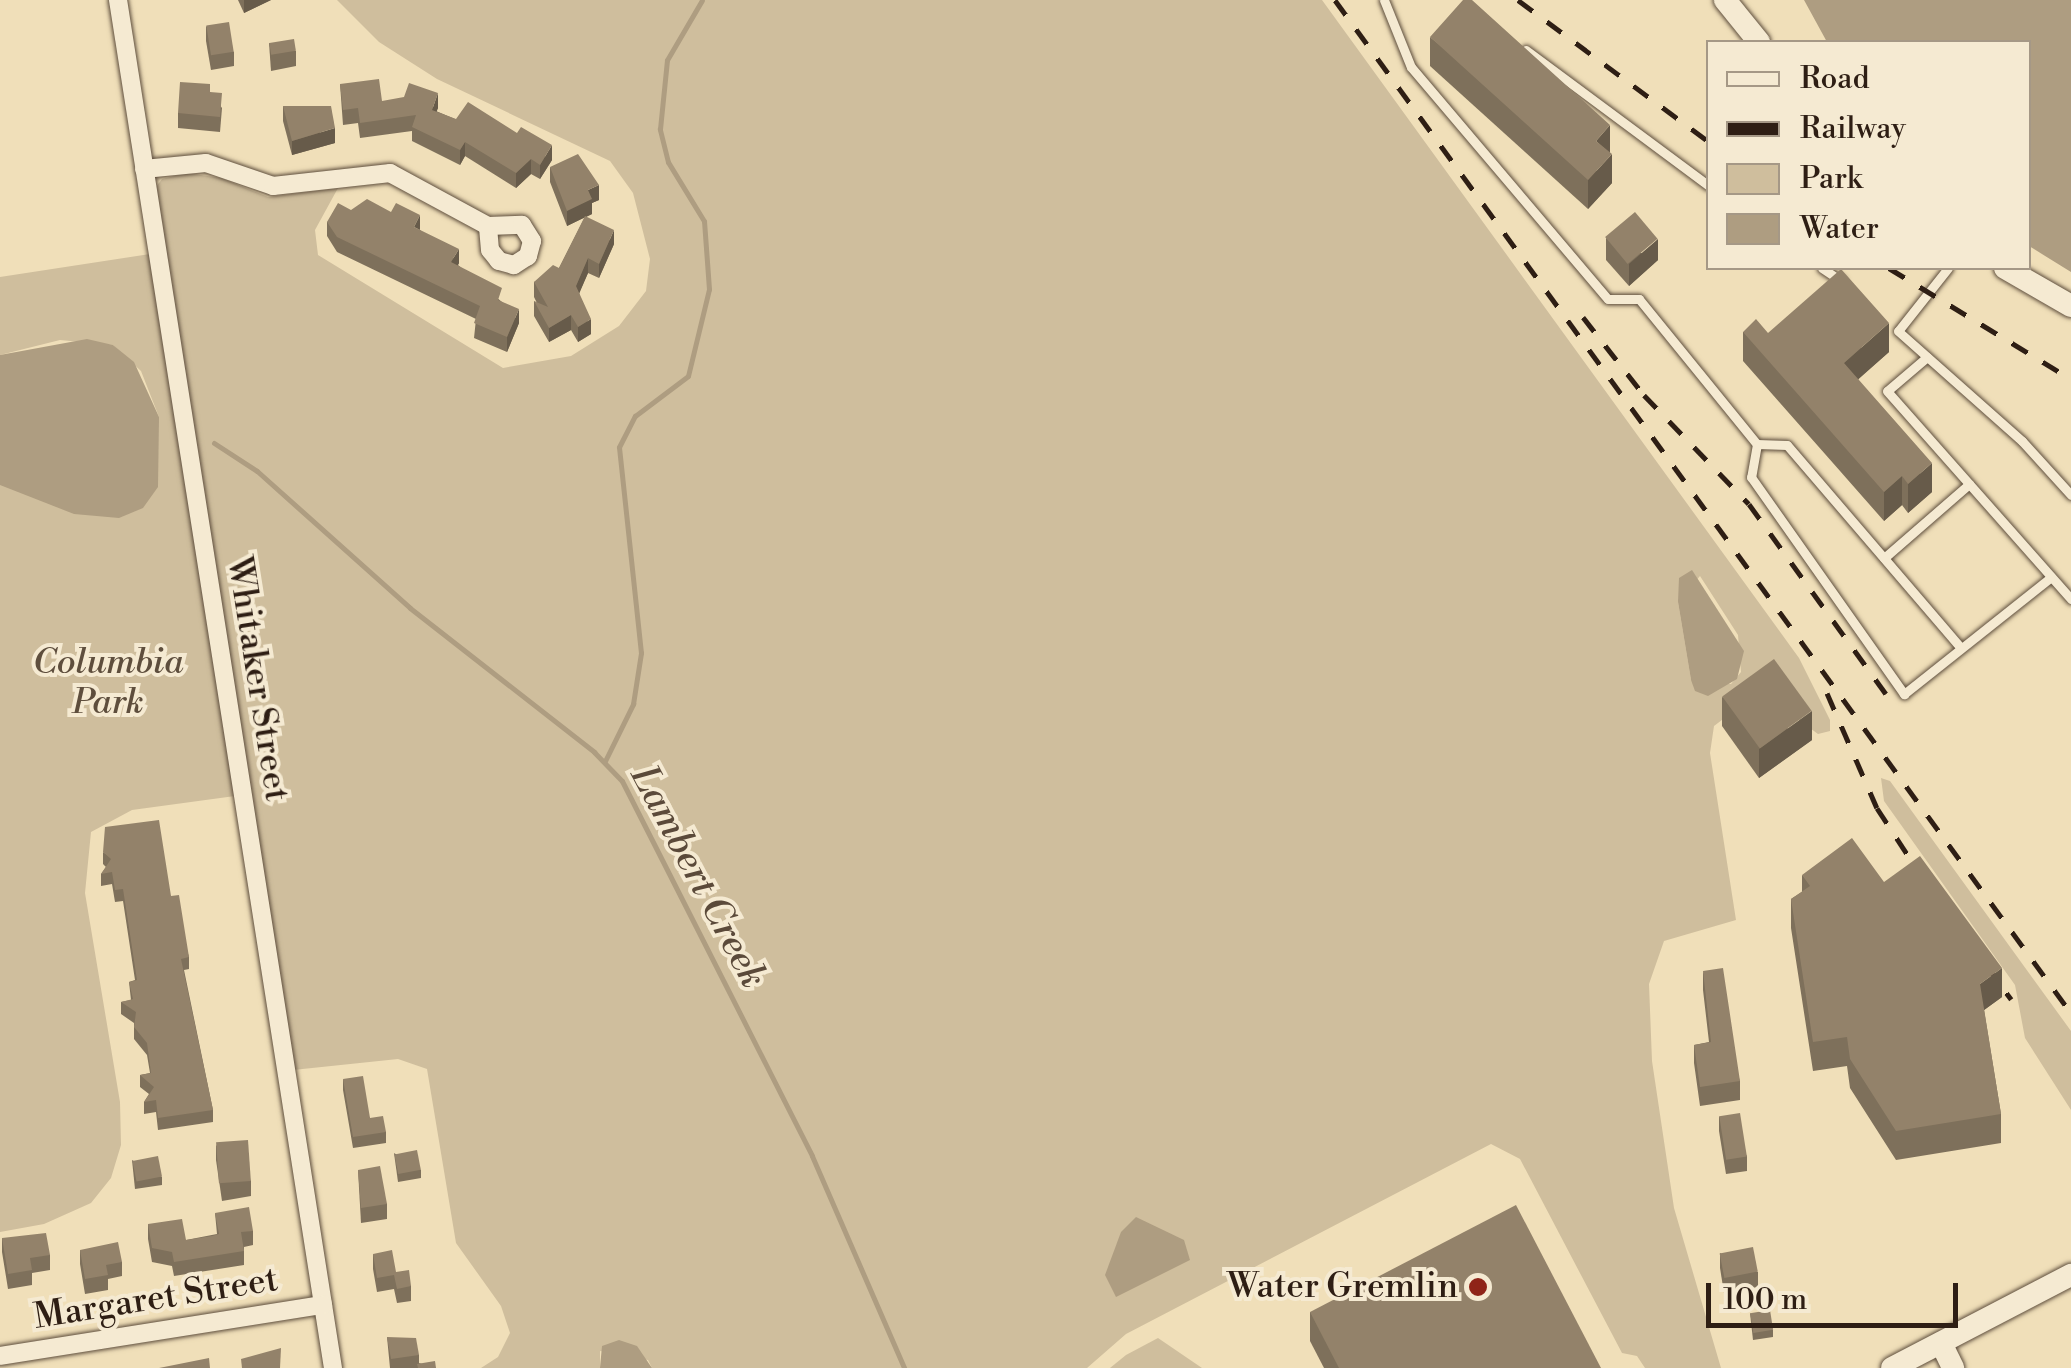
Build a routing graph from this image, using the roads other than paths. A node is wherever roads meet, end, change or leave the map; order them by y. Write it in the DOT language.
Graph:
graph roads {
  1 [pos="118,0"];
  2 [pos="1384,0"];
  3 [pos="1724,0"];
  4 [pos="1510,38"];
  5 [pos="1757,40"];
  6 [pos="144,169"];
  7 [pos="1706,184"];
  8 [pos="488,226"];
  9 [pos="1825,270"];
  10 [pos="1946,270"];
  11 [pos="2008,270"];
  12 [pos="1848,286"];
  13 [pos="2071,306"];
  14 [pos="1886,320"];
  15 [pos="1900,332"];
  16 [pos="1927,357"];
  17 [pos="1757,444"];
  18 [pos="1969,484"];
  19 [pos="2071,496"];
  20 [pos="1884,558"];
  21 [pos="2051,577"];
  22 [pos="2071,599"];
  23 [pos="1961,648"];
  24 [pos="2071,1274"];
  25 [pos="322,1305"];
  26 [pos="1941,1343"];
  27 [pos="0,1356"];
  28 [pos="1920,1362"];
  29 [pos="332,1368"];
  30 [pos="1892,1368"];
  31 [pos="1953,1368"];
  1 -- 6 [label="street, Whitaker Street"];
  2 -- 17 [label="lane"];
  3 -- 5 [label="street"];
  4 -- 7 [label="lane"];
  6 -- 8 [label="street"];
  6 -- 25 [label="street, Whitaker Street"];
  9 -- 12 [label="lane"];
  10 -- 15 [label="lane"];
  11 -- 13 [label="street"];
  14 -- 15 [label="lane"];
  15 -- 16 [label="lane"];
  16 -- 18 [label="lane"];
  16 -- 19 [label="lane"];
  17 -- 20 [label="lane"];
  17 -- 23 [label="lane"];
  18 -- 20 [label="lane"];
  18 -- 21 [label="lane"];
  20 -- 23 [label="lane"];
  21 -- 22 [label="lane"];
  21 -- 23 [label="lane"];
  24 -- 26 [label="street"];
  25 -- 27 [label="street, Margaret Street"];
  25 -- 29 [label="street, Whitaker Street"];
  26 -- 28 [label="street"];
  26 -- 31 [label="street"];
  28 -- 30 [label="street"];
}
